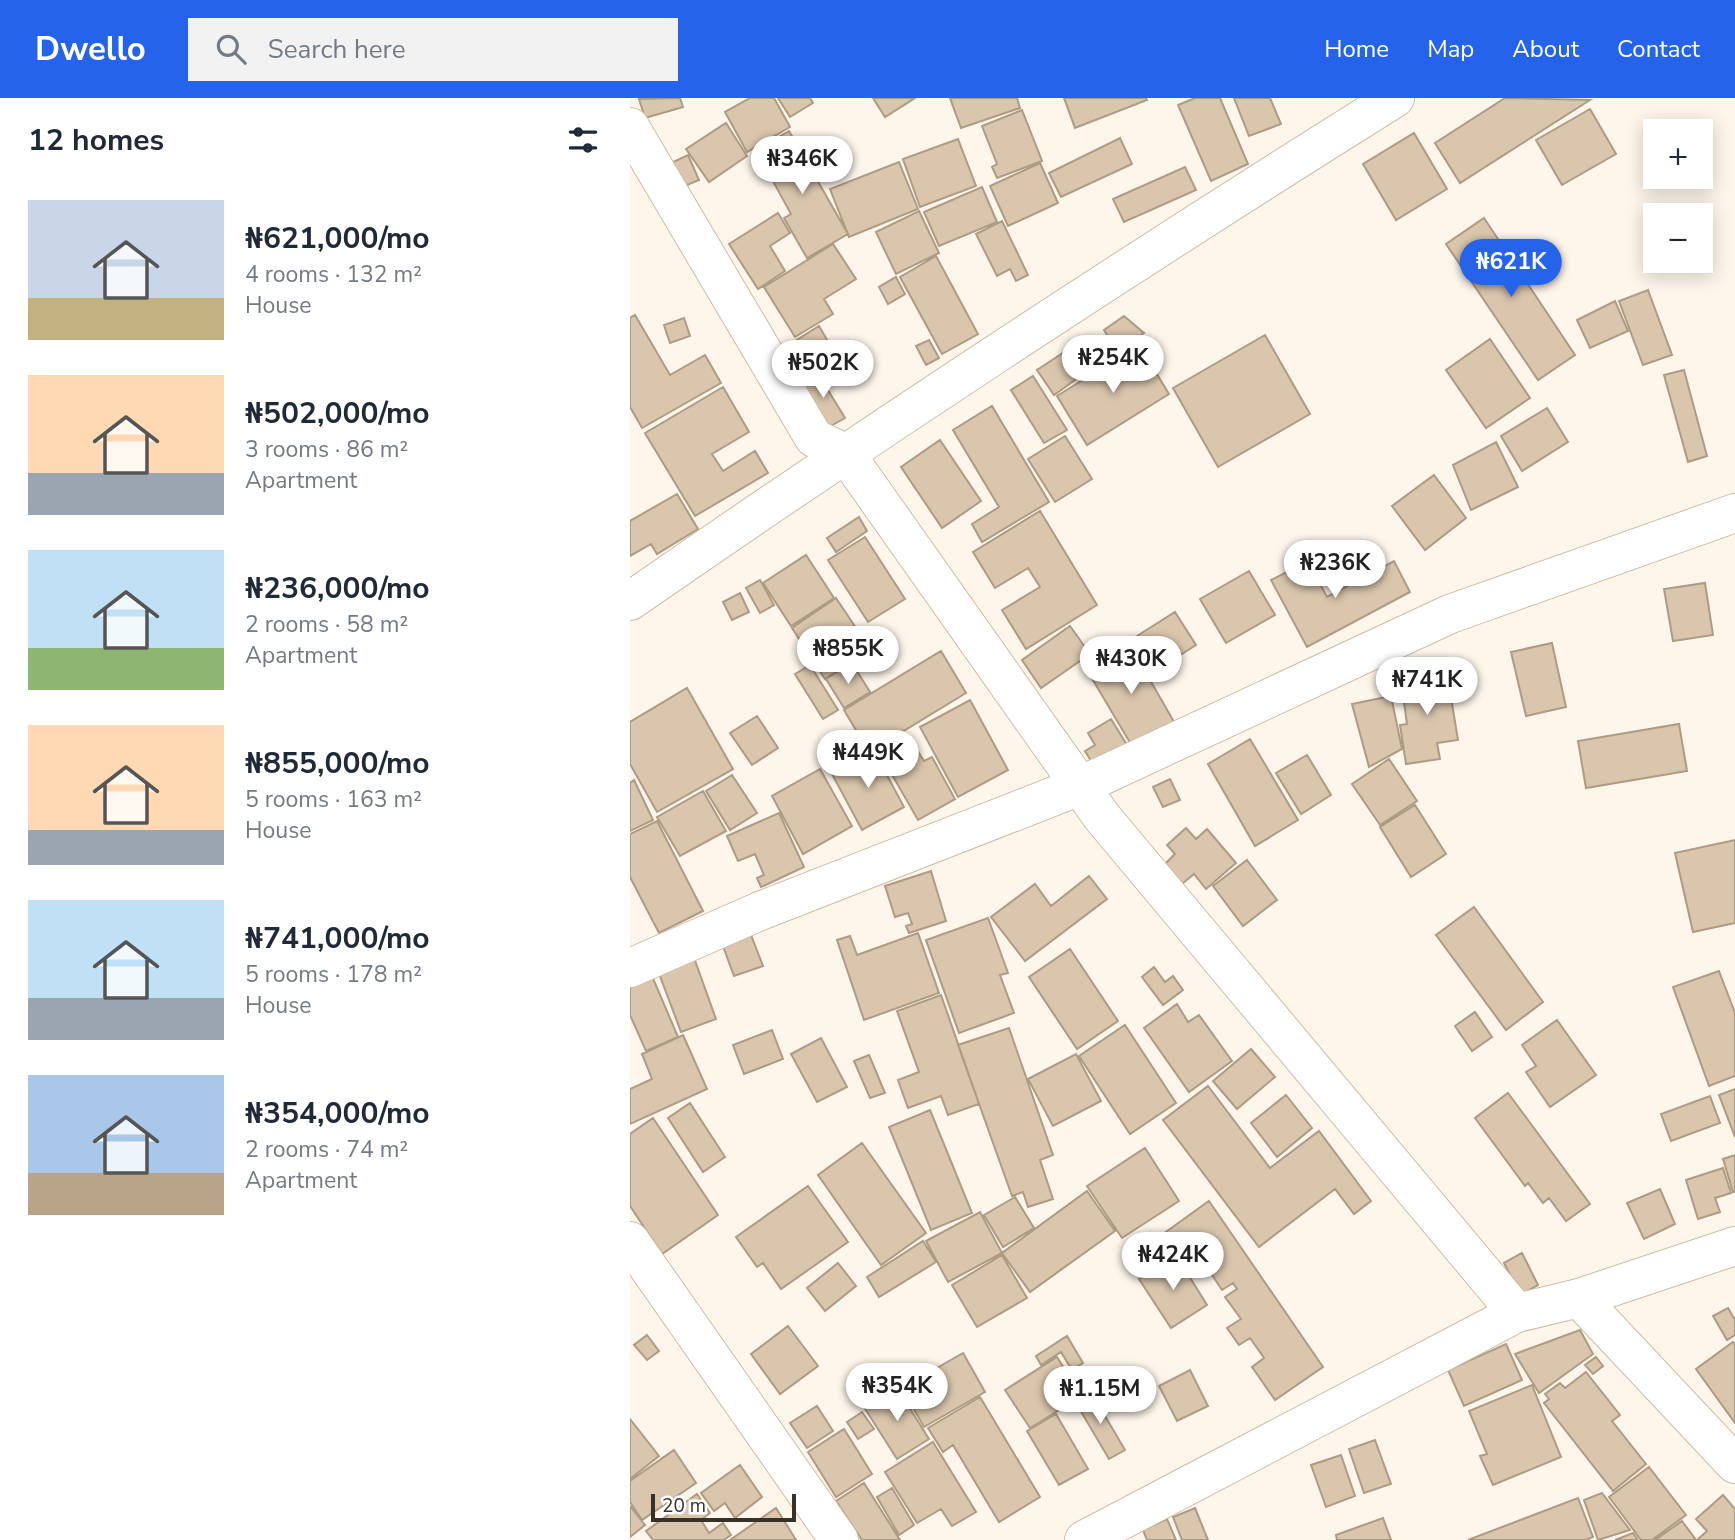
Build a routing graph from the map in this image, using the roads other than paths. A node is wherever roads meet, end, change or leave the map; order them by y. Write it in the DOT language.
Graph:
graph roads {
  1 [pos="1395,98"];
  2 [pos="630,127"];
  3 [pos="845,453"];
  4 [pos="1735,513"];
  5 [pos="630,601"];
  6 [pos="1080,786"];
  7 [pos="630,968"];
  8 [pos="630,1241"];
  9 [pos="1735,1246"];
  10 [pos="1580,1298"];
  11 [pos="1517,1313"];
  12 [pos="1735,1464"];
  13 [pos="839,1540"];
  14 [pos="1084,1540"];
  1 -- 3 [label="street"];
  2 -- 3 [label="street"];
  3 -- 5 [label="street"];
  3 -- 6 [label="street"];
  4 -- 6 [label="street"];
  6 -- 7 [label="street"];
  6 -- 11 [label="street"];
  8 -- 13 [label="street"];
  9 -- 10 [label="street"];
  10 -- 11 [label="street"];
  10 -- 12 [label="street"];
  11 -- 14 [label="street"];
}
